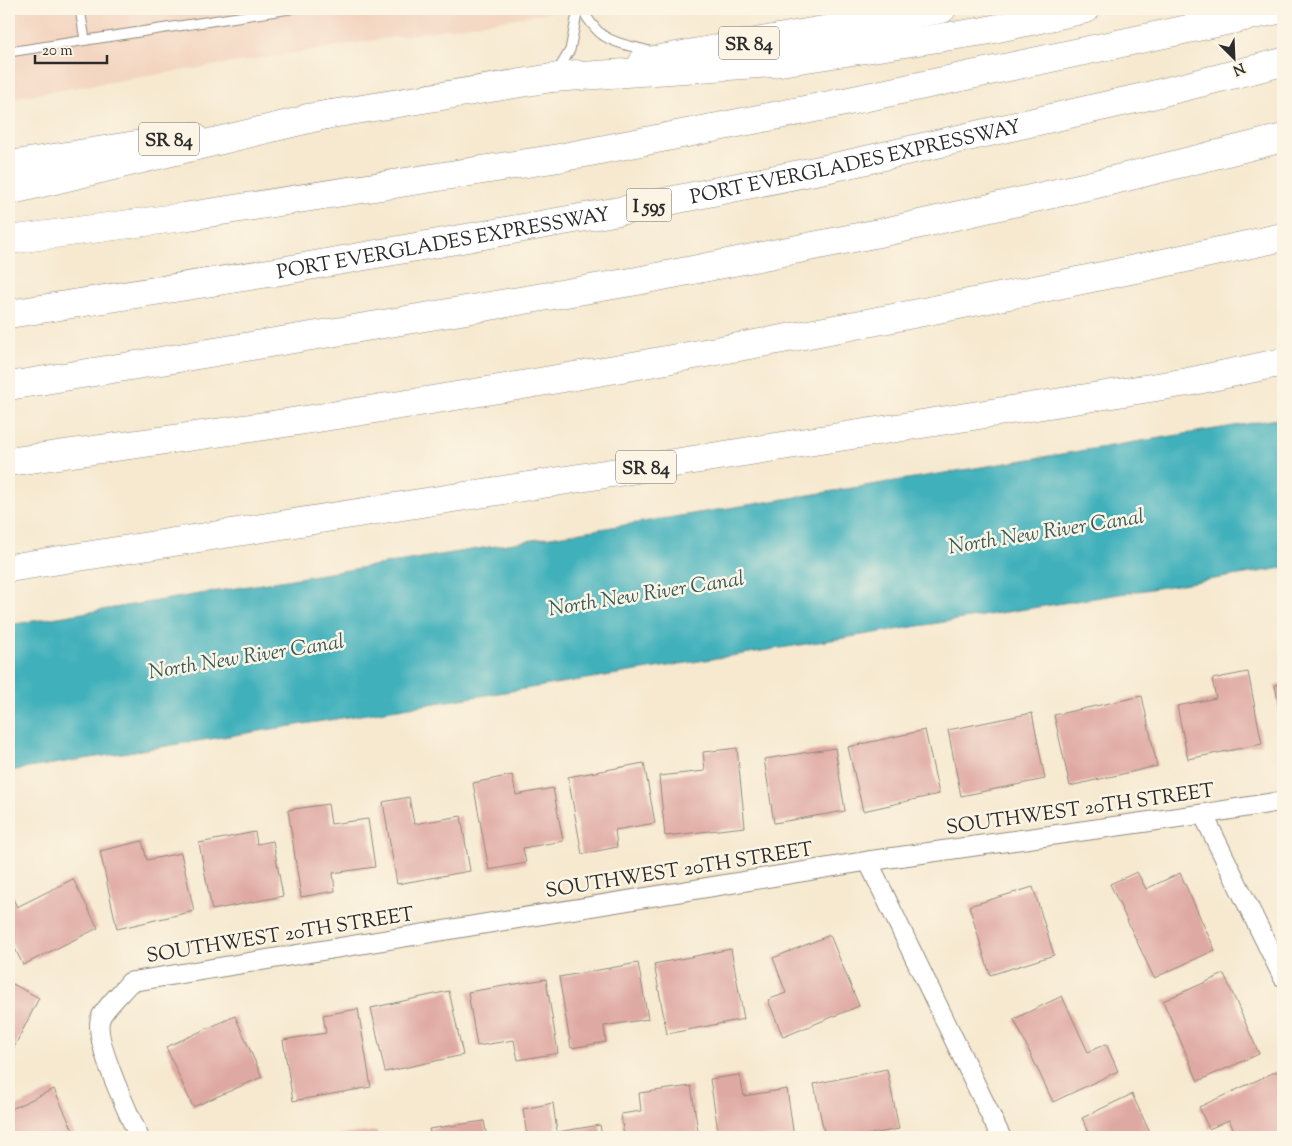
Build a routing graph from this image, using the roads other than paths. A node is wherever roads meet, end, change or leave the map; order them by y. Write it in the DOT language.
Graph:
graph roads {
  1 [pos="80,9"];
  2 [pos="290,9"];
  3 [pos="580,9"];
  4 [pos="942,9"];
  5 [pos="1086,9"];
  6 [pos="1282,9"];
  7 [pos="86,40"];
  8 [pos="9,52"];
  9 [pos="672,57"];
  10 [pos="1283,62"];
  11 [pos="552,78"];
  12 [pos="330,114"];
  13 [pos="1283,138"];
  14 [pos="9,165"];
  15 [pos="9,191"];
  16 [pos="1283,237"];
  17 [pos="9,240"];
  18 [pos="9,314"];
  19 [pos="1283,362"];
  20 [pos="9,386"];
  21 [pos="9,462"];
  22 [pos="9,568"];
  23 [pos="1283,801"];
  24 [pos="1203,814"];
  25 [pos="868,861"];
  26 [pos="1283,977"];
  27 [pos="139,1137"];
  28 [pos="1001,1137"];
  1 -- 7 [label="lane"];
  2 -- 7 [label="lane"];
  3 -- 9 [label="lane"];
  3 -- 11 [label="lane"];
  4 -- 9 [label="main road, SR 84"];
  5 -- 11 [label="main road"];
  6 -- 17 [label="main road"];
  7 -- 8 [label="lane"];
  9 -- 11 [label="main road, SR 84"];
  10 -- 18 [label="main road, PORT EVERGLADES EXPRESSWAY / I 595"];
  11 -- 12 [label="main road, SR 84"];
  12 -- 14 [label="main road, SR 84"];
  12 -- 15 [label="main road"];
  13 -- 20 [label="main road"];
  16 -- 21 [label="main road"];
  19 -- 22 [label="main road, SR 84"];
  23 -- 24 [label="street, SOUTHWEST 20TH STREET"];
  24 -- 25 [label="street, SOUTHWEST 20TH STREET"];
  24 -- 26 [label="street"];
  25 -- 27 [label="street, SOUTHWEST 20TH STREET"];
  25 -- 28 [label="street"];
}
